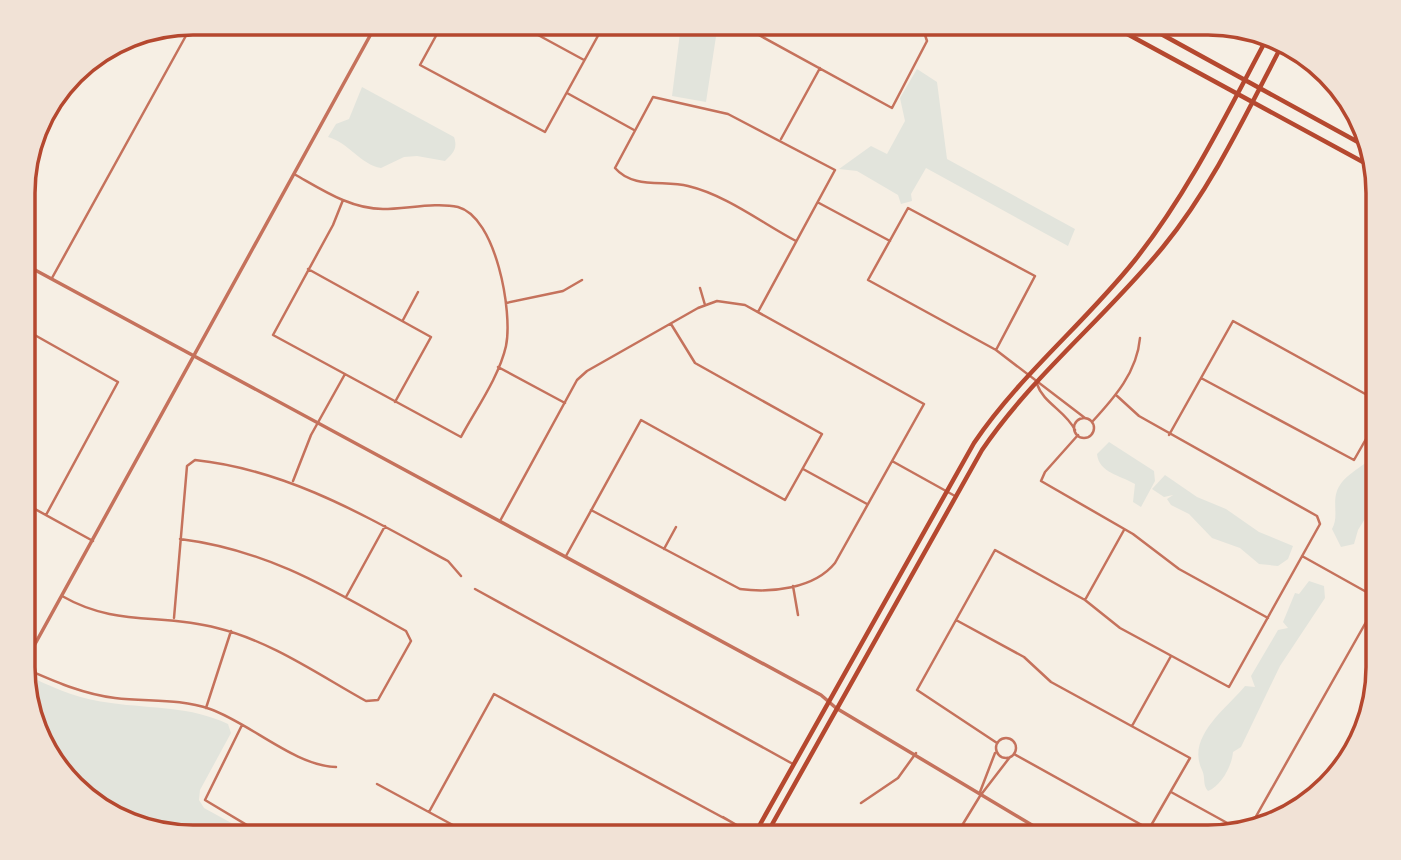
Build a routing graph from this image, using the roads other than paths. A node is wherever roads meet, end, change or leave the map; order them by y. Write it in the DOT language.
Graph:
graph roads {
  1 [pos="186,35"];
  2 [pos="370,35"];
  3 [pos="436,35"];
  4 [pos="538,35"];
  5 [pos="598,35"];
  6 [pos="759,35"];
  7 [pos="926,35"];
  8 [pos="1129,35"];
  9 [pos="1163,35"];
  10 [pos="1263,45"];
  11 [pos="1278,52"];
  12 [pos="584,60"];
  13 [pos="820,68"];
  14 [pos="1245,79"];
  15 [pos="1260,87"];
  16 [pos="567,93"];
  17 [pos="1237,93"];
  18 [pos="1252,102"];
  19 [pos="635,131"];
  20 [pos="781,140"];
  21 [pos="1357,141"];
  22 [pos="1363,162"];
  23 [pos="293,173"];
  24 [pos="343,200"];
  25 [pos="818,202"];
  26 [pos="796,241"];
  27 [pos="890,241"];
  28 [pos="308,269"];
  29 [pos="35,270"];
  30 [pos="51,278"];
  31 [pos="582,280"];
  32 [pos="700,288"];
  33 [pos="418,292"];
  34 [pos="506,303"];
  35 [pos="705,305"];
  36 [pos="758,312"];
  37 [pos="403,321"];
  38 [pos="671,324"];
  39 [pos="35,335"];
  40 [pos="1140,338"];
  41 [pos="996,350"];
  42 [pos="193,355"];
  43 [pos="498,367"];
  44 [pos="1028,373"];
  45 [pos="345,374"];
  46 [pos="1201,378"];
  47 [pos="1036,381"];
  48 [pos="1366,394"];
  49 [pos="1116,395"];
  50 [pos="396,402"];
  51 [pos="565,403"];
  52 [pos="1085,418"];
  53 [pos="1092,422"];
  54 [pos="318,424"];
  55 [pos="1075,429"];
  56 [pos="1169,435"];
  57 [pos="1078,436"];
  58 [pos="1366,439"];
  59 [pos="892,461"];
  60 [pos="803,469"];
  61 [pos="292,482"];
  62 [pos="946,491"];
  63 [pos="955,496"];
  64 [pos="868,504"];
  65 [pos="35,509"];
  66 [pos="591,510"];
  67 [pos="46,515"];
  68 [pos="499,521"];
  69 [pos="384,526"];
  70 [pos="676,527"];
  71 [pos="1124,530"];
  72 [pos="180,539"];
  73 [pos="93,541"];
  74 [pos="663,550"];
  75 [pos="566,556"];
  76 [pos="1302,556"];
  77 [pos="461,576"];
  78 [pos="793,586"];
  79 [pos="475,589"];
  80 [pos="1366,592"];
  81 [pos="62,596"];
  82 [pos="346,597"];
  83 [pos="1085,600"];
  84 [pos="797,615"];
  85 [pos="1268,618"];
  86 [pos="173,620"];
  87 [pos="956,620"];
  88 [pos="1366,625"];
  89 [pos="231,631"];
  90 [pos="35,646"];
  91 [pos="1171,656"];
  92 [pos="35,671"];
  93 [pos="829,700"];
  94 [pos="206,708"];
  95 [pos="836,708"];
  96 [pos="242,724"];
  97 [pos="1132,726"];
  98 [pos="997,743"];
  99 [pos="996,750"];
  100 [pos="916,753"];
  101 [pos="1014,754"];
  102 [pos="1010,757"];
  103 [pos="793,764"];
  104 [pos="336,767"];
  105 [pos="377,784"];
  106 [pos="1171,792"];
  107 [pos="980,796"];
  108 [pos="861,803"];
  109 [pos="429,812"];
  110 [pos="1255,818"];
  111 [pos="1227,824"];
  112 [pos="247,825"];
  113 [pos="453,825"];
  114 [pos="736,825"];
  115 [pos="763,825"];
  116 [pos="765,825"];
  117 [pos="962,825"];
  118 [pos="1028,825"];
  119 [pos="1142,825"];
  120 [pos="1151,825"];
  1 -- 30 [label="street"];
  2 -- 23 [label="street"];
  3 -- 16 [label="street"];
  4 -- 12 [label="street"];
  5 -- 12 [label="street"];
  6 -- 13 [label="street"];
  7 -- 13 [label="street"];
  8 -- 17 [label="main road"];
  9 -- 14 [label="main road"];
  10 -- 14 [label="main road"];
  11 -- 15 [label="main road"];
  12 -- 16 [label="street"];
  13 -- 20 [label="street"];
  14 -- 15 [label="main road"];
  14 -- 17 [label="main road"];
  15 -- 18 [label="main road"];
  15 -- 21 [label="main road"];
  16 -- 19 [label="street"];
  17 -- 18 [label="main road"];
  17 -- 44 [label="main road"];
  18 -- 22 [label="main road"];
  18 -- 47 [label="main road"];
  19 -- 20 [label="street"];
  19 -- 26 [label="street"];
  20 -- 25 [label="street"];
  23 -- 24 [label="street"];
  23 -- 42 [label="street"];
  24 -- 28 [label="street"];
  24 -- 34 [label="street"];
  25 -- 26 [label="street"];
  25 -- 27 [label="street"];
  26 -- 36 [label="street"];
  27 -- 41 [label="street"];
  27 -- 41 [label="street"];
  28 -- 37 [label="street"];
  28 -- 45 [label="street"];
  29 -- 30 [label="street"];
  30 -- 42 [label="street"];
  31 -- 34 [label="street"];
  32 -- 35 [label="street"];
  33 -- 37 [label="street"];
  34 -- 43 [label="street"];
  35 -- 36 [label="street"];
  35 -- 38 [label="street"];
  36 -- 59 [label="street"];
  37 -- 50 [label="street"];
  38 -- 51 [label="street"];
  38 -- 60 [label="street"];
  39 -- 67 [label="street"];
  40 -- 49 [label="street"];
  41 -- 44 [label="street"];
  42 -- 54 [label="street"];
  42 -- 73 [label="street"];
  43 -- 50 [label="street"];
  43 -- 51 [label="street"];
  44 -- 47 [label="street"];
  44 -- 62 [label="main road"];
  45 -- 50 [label="street"];
  45 -- 54 [label="street"];
  46 -- 48 [label="street"];
  46 -- 56 [label="street"];
  46 -- 58 [label="street"];
  47 -- 52 [label="street"];
  47 -- 55 [label="street"];
  47 -- 63 [label="main road"];
  49 -- 53 [label="street"];
  49 -- 56 [label="street"];
  51 -- 68 [label="street"];
  52 -- 53 [label="street"];
  52 -- 55 [label="street"];
  53 -- 57 [label="street"];
  54 -- 61 [label="street"];
  54 -- 68 [label="street"];
  55 -- 57 [label="street"];
  56 -- 76 [label="street"];
  57 -- 71 [label="street"];
  59 -- 62 [label="street"];
  59 -- 64 [label="street"];
  60 -- 64 [label="street"];
  60 -- 66 [label="street"];
  61 -- 69 [label="street"];
  61 -- 72 [label="street"];
  62 -- 63 [label="street"];
  62 -- 93 [label="main road"];
  63 -- 95 [label="main road"];
  64 -- 78 [label="street"];
  65 -- 67 [label="street"];
  66 -- 74 [label="street"];
  66 -- 75 [label="street"];
  67 -- 73 [label="street"];
  68 -- 75 [label="street"];
  69 -- 77 [label="street"];
  69 -- 82 [label="street"];
  70 -- 74 [label="street"];
  71 -- 83 [label="street"];
  71 -- 85 [label="street"];
  72 -- 82 [label="street"];
  72 -- 86 [label="street"];
  73 -- 81 [label="street"];
  74 -- 78 [label="street"];
  75 -- 93 [label="street"];
  76 -- 80 [label="street"];
  76 -- 85 [label="street"];
  78 -- 84 [label="street"];
  79 -- 103 [label="street"];
  81 -- 86 [label="street"];
  81 -- 90 [label="street"];
  82 -- 89 [label="street"];
  83 -- 87 [label="street"];
  83 -- 91 [label="street"];
  85 -- 91 [label="street"];
  86 -- 89 [label="street"];
  87 -- 97 [label="street"];
  87 -- 98 [label="street"];
  88 -- 110 [label="street"];
  89 -- 94 [label="street"];
  91 -- 97 [label="street"];
  92 -- 94 [label="street"];
  93 -- 95 [label="street"];
  93 -- 103 [label="main road"];
  94 -- 96 [label="street"];
  95 -- 100 [label="street"];
  95 -- 116 [label="main road"];
  96 -- 104 [label="street"];
  96 -- 112 [label="street"];
  97 -- 106 [label="street"];
  98 -- 99 [label="street"];
  98 -- 101 [label="street"];
  99 -- 102 [label="street"];
  99 -- 107 [label="street"];
  100 -- 107 [label="street"];
  100 -- 108 [label="street"];
  101 -- 102 [label="street"];
  101 -- 119 [label="street"];
  102 -- 107 [label="street"];
  103 -- 115 [label="main road"];
  105 -- 109 [label="street"];
  106 -- 111 [label="street"];
  106 -- 120 [label="street"];
  107 -- 117 [label="street"];
  107 -- 118 [label="street"];
  109 -- 113 [label="street"];
  109 -- 114 [label="street"];
}
